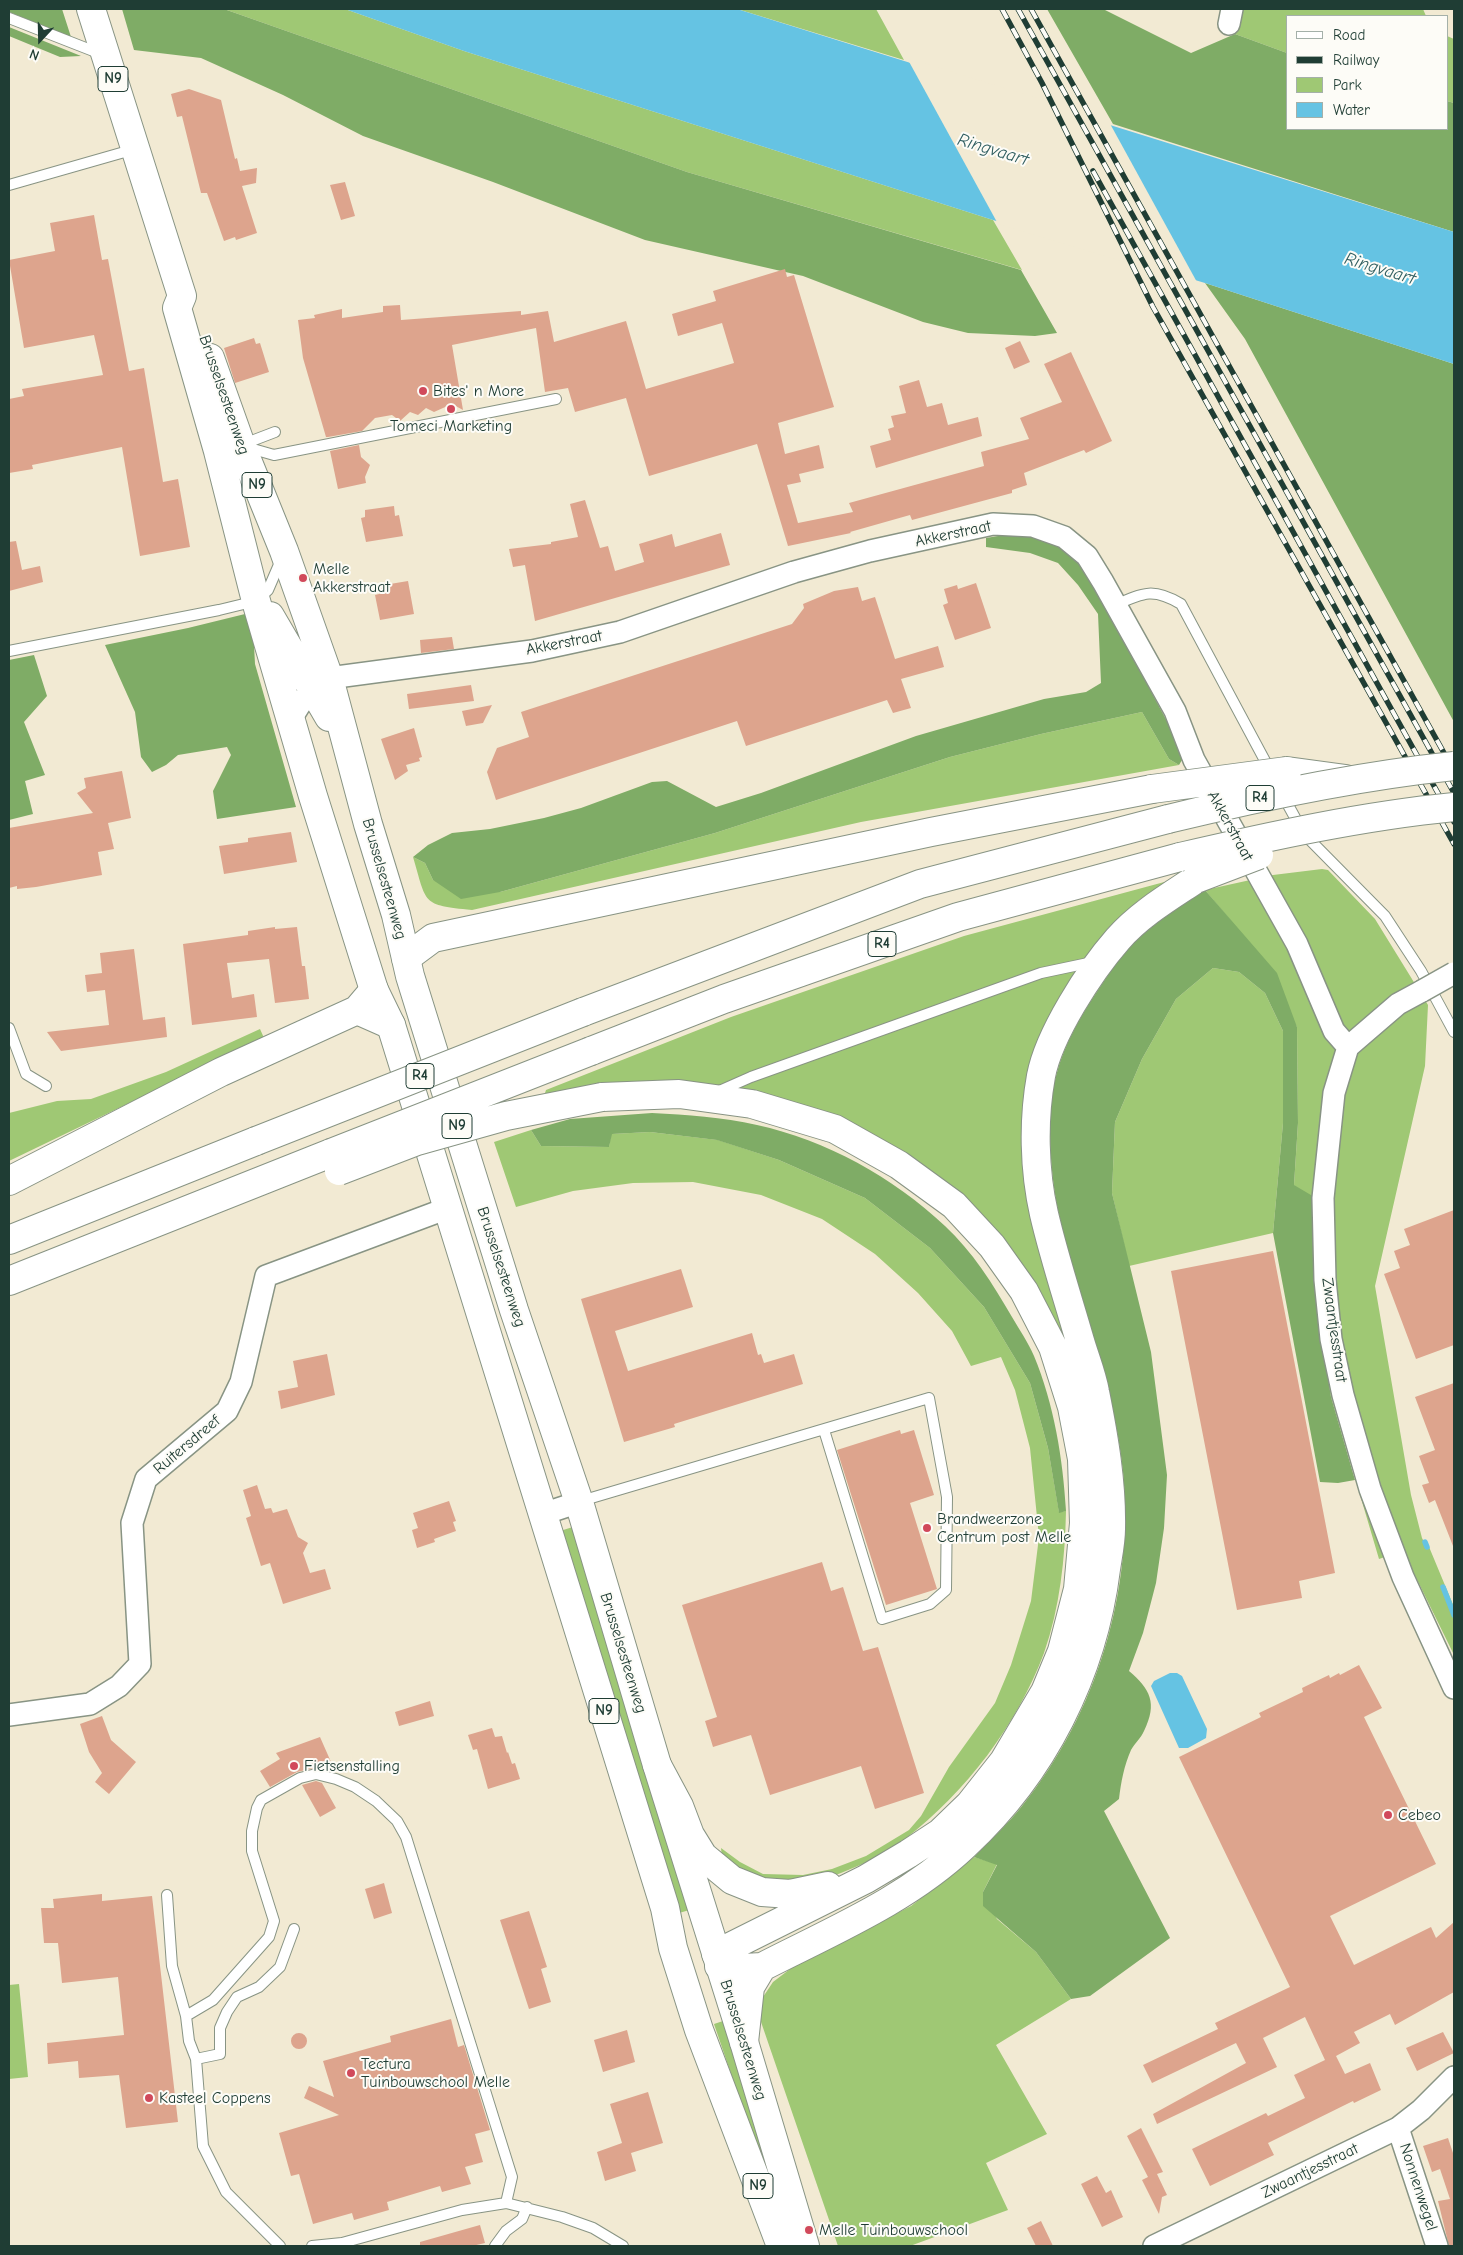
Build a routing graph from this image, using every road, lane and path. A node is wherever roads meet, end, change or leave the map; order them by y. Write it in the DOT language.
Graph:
graph roads {
  1 [pos="91,9"];
  2 [pos="9,18"];
  3 [pos="106,56"];
  4 [pos="135,149"];
  5 [pos="9,185"];
  6 [pos="556,399"];
  7 [pos="275,432"];
  8 [pos="229,448"];
  9 [pos="284,551"];
  10 [pos="262,595"];
  11 [pos="1116,605"];
  12 [pos="9,651"];
  13 [pos="321,683"];
  14 [pos="291,720"];
  15 [pos="1454,766"];
  16 [pos="1352,780"];
  17 [pos="1454,807"];
  18 [pos="1293,831"];
  19 [pos="406,958"];
  20 [pos="1102,960"];
  21 [pos="1454,973"];
  22 [pos="365,1000"];
  23 [pos="391,1025"];
  24 [pos="9,1028"];
  25 [pos="1454,1032"];
  26 [pos="1348,1047"];
  27 [pos="46,1086"];
  28 [pos="705,1098"];
  29 [pos="335,1162"];
  30 [pos="9,1181"];
  31 [pos="448,1208"];
  32 [pos="9,1240"];
  33 [pos="9,1281"];
  34 [pos="509,1294"];
  35 [pos="824,1430"];
  36 [pos="579,1502"];
  37 [pos="543,1514"];
  38 [pos="1454,1688"];
  39 [pos="9,1714"];
  40 [pos="657,1765"];
  41 [pos="866,1879"];
  42 [pos="167,1895"];
  43 [pos="665,1908"];
  44 [pos="294,1929"];
  45 [pos="715,1961"];
  46 [pos="762,1966"];
  47 [pos="186,2016"];
  48 [pos="699,2030"];
  49 [pos="744,2042"];
  50 [pos="196,2059"];
  51 [pos="1454,2077"];
  52 [pos="1398,2128"];
  53 [pos="506,2203"];
  54 [pos="527,2207"];
  55 [pos="280,2246"];
  56 [pos="312,2246"];
  57 [pos="495,2246"];
  58 [pos="623,2246"];
  59 [pos="782,2246"];
  60 [pos="805,2246"];
  61 [pos="1154,2246"];
  62 [pos="1437,2246"];
  1 -- 3 [label="main road, Brusselsesteenweg / N9"];
  2 -- 3 [label="lane"];
  3 -- 4 [label="main road, Brusselsesteenweg / N9"];
  4 -- 5 [label="lane"];
  4 -- 8 [label="main road, Brusselsesteenweg / N9"];
  6 -- 8 [label="lane"];
  7 -- 8 [label="lane"];
  8 -- 9 [label="main road, Brusselsesteenweg / N9"];
  8 -- 10 [label="main road, Brusselsesteenweg / N9"];
  9 -- 10 [label="lane"];
  9 -- 13 [label="main road, Brusselsesteenweg / N9"];
  10 -- 12 [label="lane"];
  10 -- 13 [label="main road"];
  10 -- 14 [label="main road"];
  11 -- 13 [label="street, Akkerstraat"];
  11 -- 25 [label="lane"];
  11 -- 26 [label="street, Akkerstraat"];
  13 -- 14 [label="street"];
  13 -- 19 [label="main road, Brusselsesteenweg / N9"];
  14 -- 22 [label="main road"];
  15 -- 16 [label="main road, R4, bridge"];
  16 -- 19 [label="main road, bridge"];
  16 -- 32 [label="main road, R4, bridge"];
  17 -- 18 [label="main road, R4, bridge"];
  18 -- 20 [label="main road, bridge"];
  18 -- 29 [label="main road, R4, bridge"];
  19 -- 22 [label="main road"];
  19 -- 34 [label="main road, Brusselsesteenweg / N9"];
  20 -- 28 [label="lane"];
  20 -- 46 [label="main road"];
  21 -- 26 [label="street, bridge"];
  22 -- 23 [label="main road"];
  22 -- 30 [label="main road"];
  23 -- 31 [label="main road, Brusselsesteenweg / N9"];
  23 -- 34 [label="main road"];
  24 -- 27 [label="lane"];
  26 -- 38 [label="street, Zwaantjesstraat"];
  28 -- 29 [label="main road, bridge"];
  28 -- 41 [label="main road"];
  29 -- 33 [label="main road, R4"];
  31 -- 37 [label="main road, Brusselsesteenweg / N9"];
  31 -- 39 [label="street, Ruitersdreef"];
  34 -- 36 [label="main road, Brusselsesteenweg / N9"];
  35 -- 35 [label="lane"];
  35 -- 36 [label="lane"];
  36 -- 37 [label="street"];
  36 -- 40 [label="main road, Brusselsesteenweg / N9"];
  37 -- 43 [label="main road, Brusselsesteenweg / N9"];
  40 -- 41 [label="main road"];
  40 -- 45 [label="main road, Brusselsesteenweg / N9"];
  41 -- 45 [label="main road"];
  42 -- 47 [label="lane"];
  43 -- 45 [label="main road"];
  43 -- 48 [label="main road, Brusselsesteenweg / N9"];
  44 -- 50 [label="lane"];
  45 -- 46 [label="main road"];
  45 -- 48 [label="main road"];
  45 -- 49 [label="main road, Brusselsesteenweg / N9"];
  46 -- 49 [label="main road"];
  47 -- 50 [label="lane"];
  47 -- 53 [label="lane"];
  48 -- 59 [label="main road, Brusselsesteenweg / N9"];
  49 -- 60 [label="main road, Brusselsesteenweg / N9"];
  50 -- 55 [label="lane"];
  51 -- 52 [label="street, Zwaantjesstraat"];
  52 -- 61 [label="street, Zwaantjesstraat"];
  52 -- 62 [label="street, Nonnenwegel"];
  53 -- 54 [label="lane"];
  53 -- 56 [label="lane"];
  54 -- 57 [label="lane"];
  54 -- 58 [label="lane"];
}
